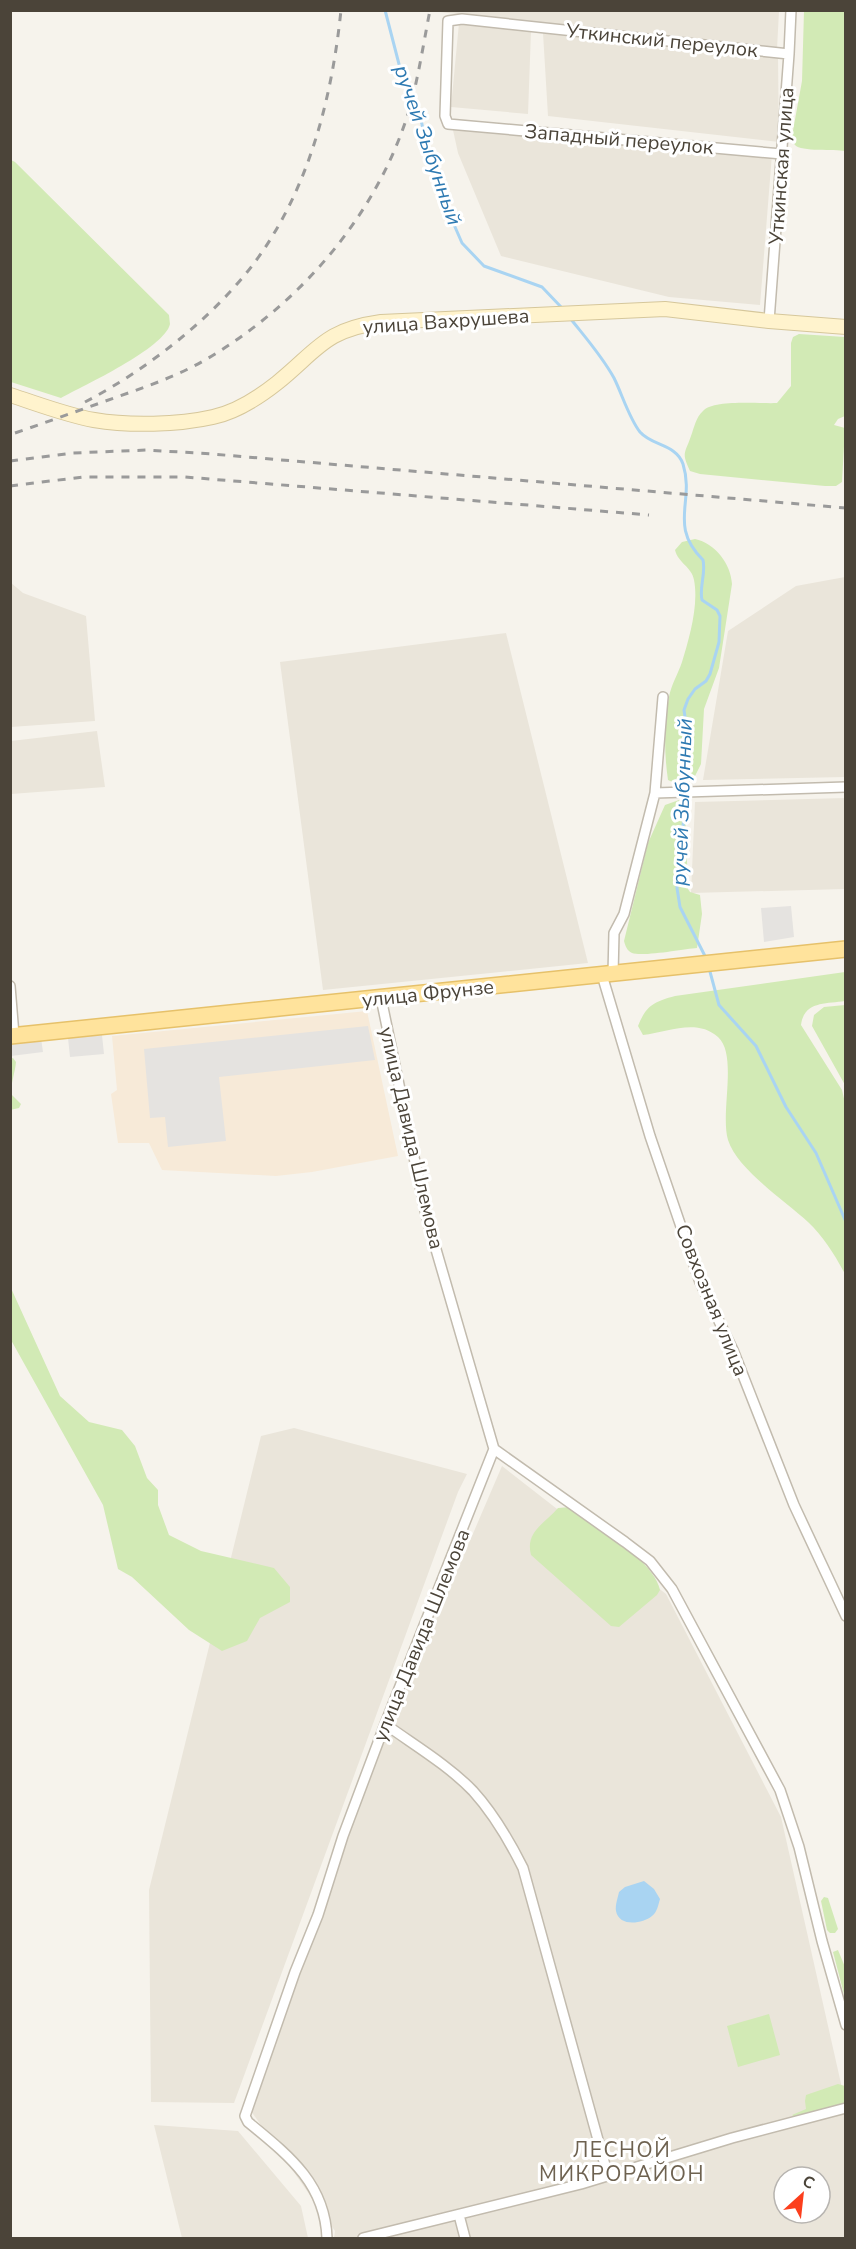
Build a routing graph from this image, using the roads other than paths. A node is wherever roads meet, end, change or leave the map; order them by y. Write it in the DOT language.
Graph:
graph roads {
  1 [pos="791,10"];
  2 [pos="789,54"];
  3 [pos="456,126"];
  4 [pos="782,154"];
  5 [pos="769,321"];
  6 [pos="846,327"];
  7 [pos="10,395"];
  8 [pos="663,697"];
  9 [pos="846,787"];
  10 [pos="655,793"];
  11 [pos="846,949"];
  12 [pos="608,974"];
  13 [pos="10,986"];
  14 [pos="381,998"];
  15 [pos="12,1036"];
  16 [pos="494,1449"];
  17 [pos="846,1616"];
  18 [pos="385,1724"];
  19 [pos="846,2025"];
  20 [pos="846,2108"];
  21 [pos="608,2176"];
  22 [pos="459,2215"];
  23 [pos="327,2236"];
  24 [pos="337,2238"];
  25 [pos="363,2238"];
  26 [pos="465,2238"];
  1 -- 2 [label="street, Уткинская улица"];
  2 -- 3 [label="street, Уткинский переулок"];
  2 -- 4 [label="street, Уткинская улица"];
  3 -- 4 [label="street, Западный переулок"];
  4 -- 5 [label="street, Уткинская улица"];
  5 -- 6 [label="main road, улица Вахрушева"];
  5 -- 7 [label="main road, улица Вахрушева"];
  8 -- 10 [label="street, Совхозная улица"];
  9 -- 10 [label="street"];
  10 -- 12 [label="street, Совхозная улица"];
  11 -- 12 [label="main road, улица Фрунзе"];
  12 -- 14 [label="main road, улица Фрунзе"];
  12 -- 17 [label="street, Совхозная улица"];
  13 -- 15 [label="street"];
  14 -- 15 [label="main road, улица Фрунзе"];
  14 -- 16 [label="street, улица Давида Шлемова"];
  16 -- 18 [label="street, улица Давида Шлемова"];
  16 -- 19 [label="street"];
  18 -- 21 [label="street"];
  18 -- 23 [label="street, улица Давида Шлемова"];
  20 -- 21 [label="street"];
  21 -- 22 [label="street"];
  22 -- 25 [label="street"];
  22 -- 26 [label="street"];
  23 -- 24 [label="street"];
}
